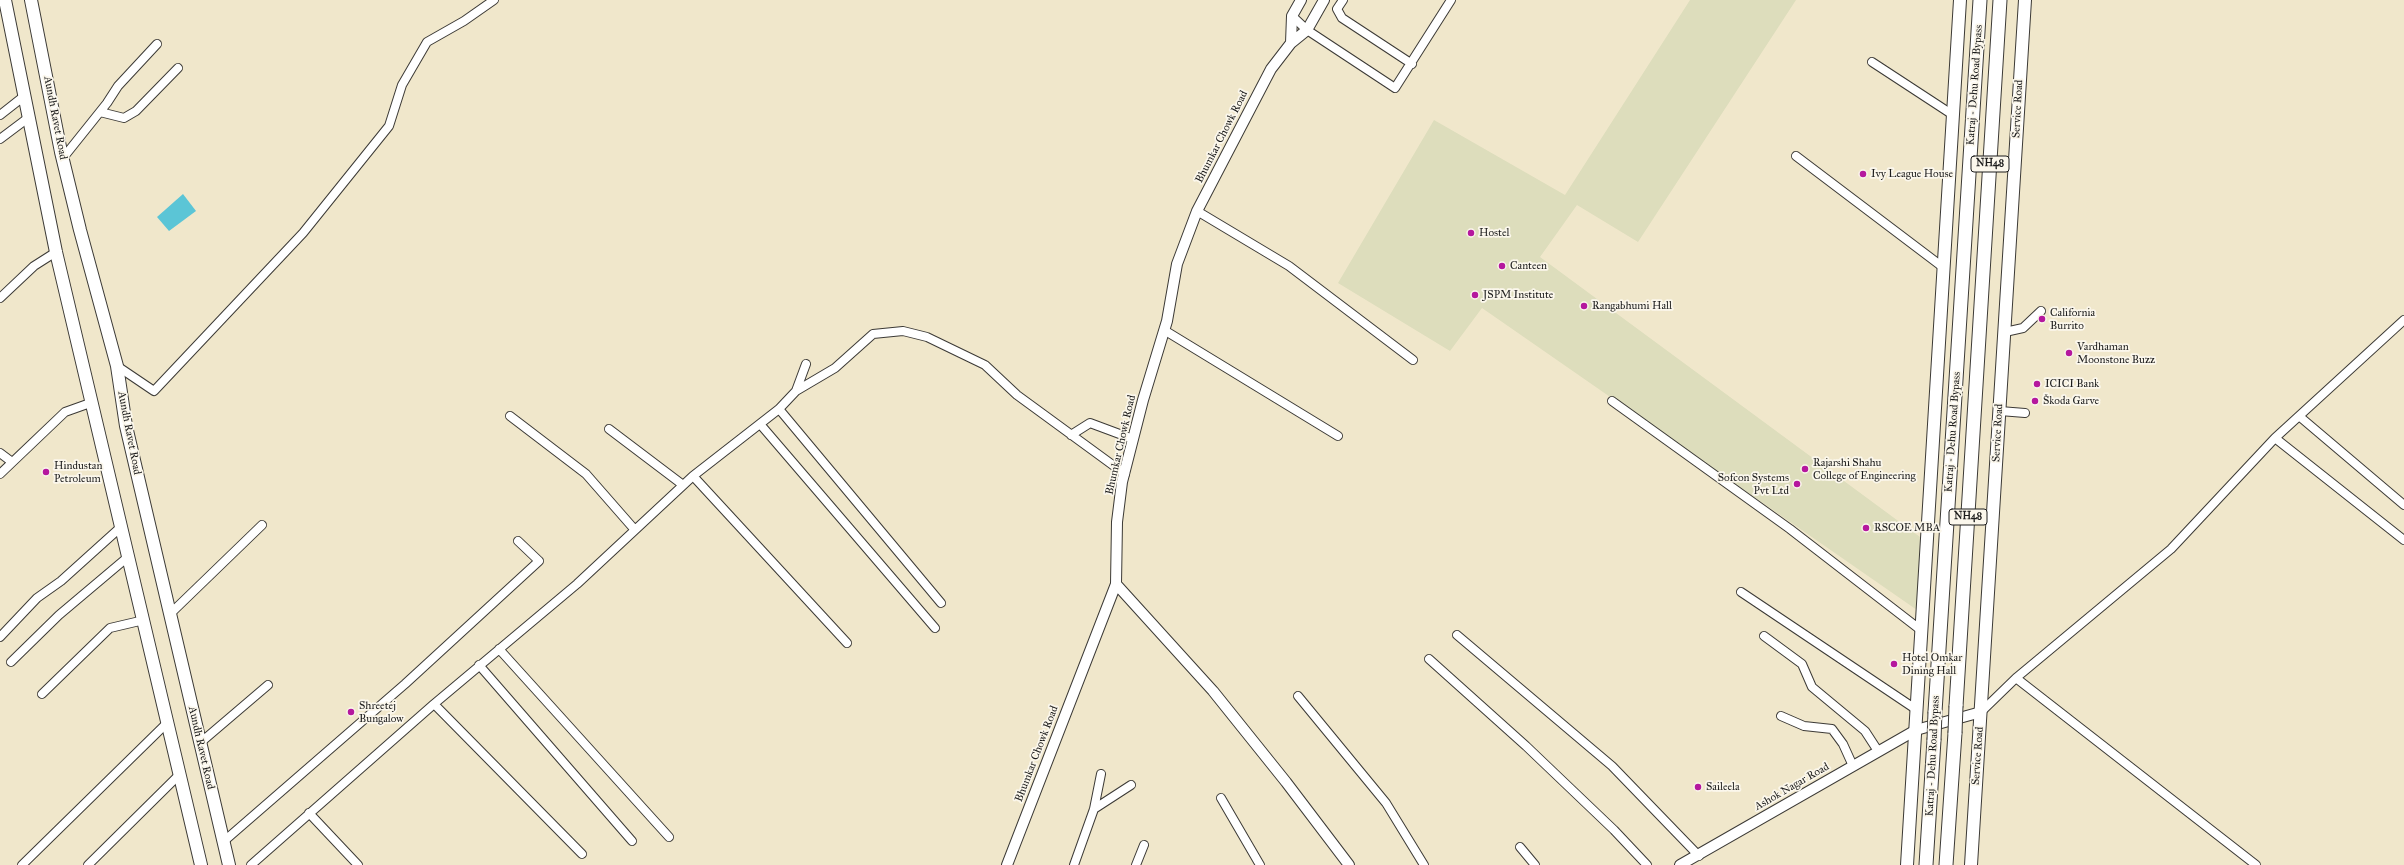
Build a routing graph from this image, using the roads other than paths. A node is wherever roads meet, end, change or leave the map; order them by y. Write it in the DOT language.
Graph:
graph roads {
  1 [pos="5,0"];
  2 [pos="32,0"];
  3 [pos="494,0"];
  4 [pos="1301,0"];
  5 [pos="1324,0"];
  6 [pos="1343,0"];
  7 [pos="1451,0"];
  8 [pos="1960,0"];
  9 [pos="1980,0"];
  10 [pos="2000,0"];
  11 [pos="2025,0"];
  12 [pos="1292,16"];
  13 [pos="1307,30"];
  14 [pos="1291,43"];
  15 [pos="156,44"];
  16 [pos="1872,62"];
  17 [pos="1412,64"];
  18 [pos="178,68"];
  19 [pos="23,97"];
  20 [pos="100,112"];
  21 [pos="0,114"];
  22 [pos="1953,115"];
  23 [pos="28,118"];
  24 [pos="0,139"];
  25 [pos="1796,156"];
  26 [pos="63,158"];
  27 [pos="1197,211"];
  28 [pos="56,252"];
  29 [pos="1944,268"];
  30 [pos="0,298"];
  31 [pos="2041,311"];
  32 [pos="2404,320"];
  33 [pos="1164,330"];
  34 [pos="2004,332"];
  35 [pos="1412,360"];
  36 [pos="806,364"];
  37 [pos="117,366"];
  38 [pos="796,390"];
  39 [pos="1612,401"];
  40 [pos="93,402"];
  41 [pos="779,409"];
  42 [pos="2000,411"];
  43 [pos="2025,413"];
  44 [pos="510,416"];
  45 [pos="2299,416"];
  46 [pos="760,424"];
  47 [pos="609,429"];
  48 [pos="1071,435"];
  49 [pos="1338,436"];
  50 [pos="1133,438"];
  51 [pos="2275,438"];
  52 [pos="0,453"];
  53 [pos="12,462"];
  54 [pos="0,474"];
  55 [pos="1124,474"];
  56 [pos="693,476"];
  57 [pos="683,485"];
  58 [pos="2404,504"];
  59 [pos="262,525"];
  60 [pos="122,526"];
  61 [pos="635,530"];
  62 [pos="2404,540"];
  63 [pos="518,541"];
  64 [pos="129,556"];
  65 [pos="1116,584"];
  66 [pos="1741,592"];
  67 [pos="941,603"];
  68 [pos="171,613"];
  69 [pos="144,620"];
  70 [pos="936,628"];
  71 [pos="1922,631"];
  72 [pos="1457,634"];
  73 [pos="1764,636"];
  74 [pos="0,637"];
  75 [pos="847,643"];
  76 [pos="499,649"];
  77 [pos="1429,660"];
  78 [pos="11,662"];
  79 [pos="479,665"];
  80 [pos="2016,678"];
  81 [pos="268,685"];
  82 [pos="42,694"];
  83 [pos="1298,696"];
  84 [pos="434,704"];
  85 [pos="1917,710"];
  86 [pos="1981,712"];
  87 [pos="1781,716"];
  88 [pos="168,722"];
  89 [pos="1916,730"];
  90 [pos="200,743"];
  91 [pos="1878,751"];
  92 [pos="1853,766"];
  93 [pos="180,774"];
  94 [pos="1101,774"];
  95 [pos="1131,785"];
  96 [pos="1221,798"];
  97 [pos="1094,809"];
  98 [pos="309,813"];
  99 [pos="669,837"];
  100 [pos="632,841"];
  101 [pos="223,842"];
  102 [pos="1144,845"];
  103 [pos="1520,847"];
  104 [pos="582,854"];
  105 [pos="1699,856"];
  106 [pos="22,865"];
  107 [pos="88,865"];
  108 [pos="201,865"];
  109 [pos="229,865"];
  110 [pos="251,865"];
  111 [pos="358,865"];
  112 [pos="1007,865"];
  113 [pos="1074,865"];
  114 [pos="1136,865"];
  115 [pos="1260,865"];
  116 [pos="1349,865"];
  117 [pos="1424,865"];
  118 [pos="1535,865"];
  119 [pos="1647,865"];
  120 [pos="1680,865"];
  121 [pos="1907,865"];
  122 [pos="1926,865"];
  123 [pos="1946,865"];
  124 [pos="1971,865"];
  125 [pos="2256,865"];
  1 -- 19 [label="main road"];
  2 -- 26 [label="main road, Aundh Ravet Road"];
  3 -- 37 [label="street"];
  4 -- 12 [label="street"];
  5 -- 13 [label="street, Bhumkar Chowk Road"];
  6 -- 17 [label="street"];
  7 -- 17 [label="street"];
  8 -- 22 [label="main road"];
  9 -- 122 [label="highway, Katraj - Dehu Road Bypass / NH48, bridge"];
  10 -- 123 [label="highway, Katraj - Dehu Road Bypass / NH48, bridge"];
  11 -- 34 [label="main road, Service Road"];
  12 -- 13 [label="street"];
  12 -- 14 [label="street"];
  13 -- 14 [label="street, Bhumkar Chowk Road"];
  13 -- 17 [label="street"];
  14 -- 27 [label="street, Bhumkar Chowk Road"];
  15 -- 20 [label="street"];
  16 -- 22 [label="street"];
  18 -- 20 [label="street"];
  19 -- 21 [label="street"];
  19 -- 23 [label="main road"];
  20 -- 26 [label="street"];
  22 -- 29 [label="main road"];
  23 -- 24 [label="street"];
  23 -- 28 [label="main road"];
  25 -- 29 [label="street"];
  26 -- 37 [label="main road, Aundh Ravet Road"];
  27 -- 33 [label="street, Bhumkar Chowk Road"];
  27 -- 35 [label="street"];
  28 -- 30 [label="street"];
  28 -- 40 [label="main road"];
  29 -- 71 [label="main road"];
  31 -- 34 [label="street"];
  32 -- 45 [label="street"];
  33 -- 49 [label="street"];
  33 -- 50 [label="street, Bhumkar Chowk Road"];
  34 -- 42 [label="main road, Service Road"];
  36 -- 38 [label="street"];
  37 -- 68 [label="main road, Aundh Ravet Road"];
  38 -- 41 [label="street"];
  38 -- 48 [label="street"];
  39 -- 71 [label="street"];
  40 -- 53 [label="street"];
  40 -- 60 [label="main road"];
  41 -- 46 [label="street"];
  41 -- 67 [label="street"];
  42 -- 43 [label="street"];
  42 -- 86 [label="main road, Service Road"];
  44 -- 61 [label="street"];
  45 -- 51 [label="street"];
  45 -- 58 [label="street"];
  46 -- 56 [label="street"];
  46 -- 70 [label="street"];
  47 -- 57 [label="street"];
  48 -- 50 [label="street"];
  48 -- 55 [label="street"];
  50 -- 55 [label="street, Bhumkar Chowk Road"];
  51 -- 62 [label="street"];
  51 -- 80 [label="street"];
  52 -- 53 [label="street"];
  53 -- 54 [label="street"];
  55 -- 65 [label="street, Bhumkar Chowk Road"];
  56 -- 57 [label="street"];
  56 -- 75 [label="street"];
  57 -- 61 [label="street"];
  59 -- 68 [label="street"];
  60 -- 64 [label="main road"];
  60 -- 74 [label="street"];
  61 -- 76 [label="street"];
  63 -- 101 [label="street"];
  64 -- 69 [label="main road"];
  64 -- 78 [label="street"];
  65 -- 112 [label="street, Bhumkar Chowk Road"];
  65 -- 116 [label="street"];
  66 -- 85 [label="street"];
  68 -- 90 [label="main road, Aundh Ravet Road"];
  69 -- 82 [label="street"];
  69 -- 88 [label="main road"];
  71 -- 85 [label="main road"];
  72 -- 105 [label="street"];
  73 -- 91 [label="street"];
  76 -- 79 [label="street"];
  76 -- 99 [label="street"];
  77 -- 119 [label="street"];
  79 -- 84 [label="street"];
  79 -- 100 [label="street"];
  80 -- 86 [label="street"];
  80 -- 125 [label="street"];
  81 -- 90 [label="street"];
  83 -- 117 [label="street"];
  84 -- 98 [label="street"];
  84 -- 104 [label="street"];
  85 -- 89 [label="main road"];
  86 -- 89 [label="street, Ashok Nagar Road"];
  86 -- 124 [label="main road, Service Road"];
  87 -- 92 [label="street"];
  88 -- 93 [label="main road"];
  88 -- 106 [label="street"];
  89 -- 91 [label="street, Ashok Nagar Road"];
  89 -- 121 [label="main road"];
  90 -- 101 [label="main road, Aundh Ravet Road"];
  91 -- 92 [label="street, Ashok Nagar Road"];
  92 -- 105 [label="street, Ashok Nagar Road"];
  93 -- 107 [label="street"];
  93 -- 108 [label="main road"];
  94 -- 97 [label="street"];
  95 -- 97 [label="street"];
  96 -- 115 [label="street"];
  97 -- 113 [label="street"];
  98 -- 110 [label="street"];
  98 -- 111 [label="street"];
  101 -- 109 [label="main road, Aundh Ravet Road"];
  102 -- 114 [label="street"];
  103 -- 118 [label="street"];
  105 -- 120 [label="street, Ashok Nagar Road"];
}
